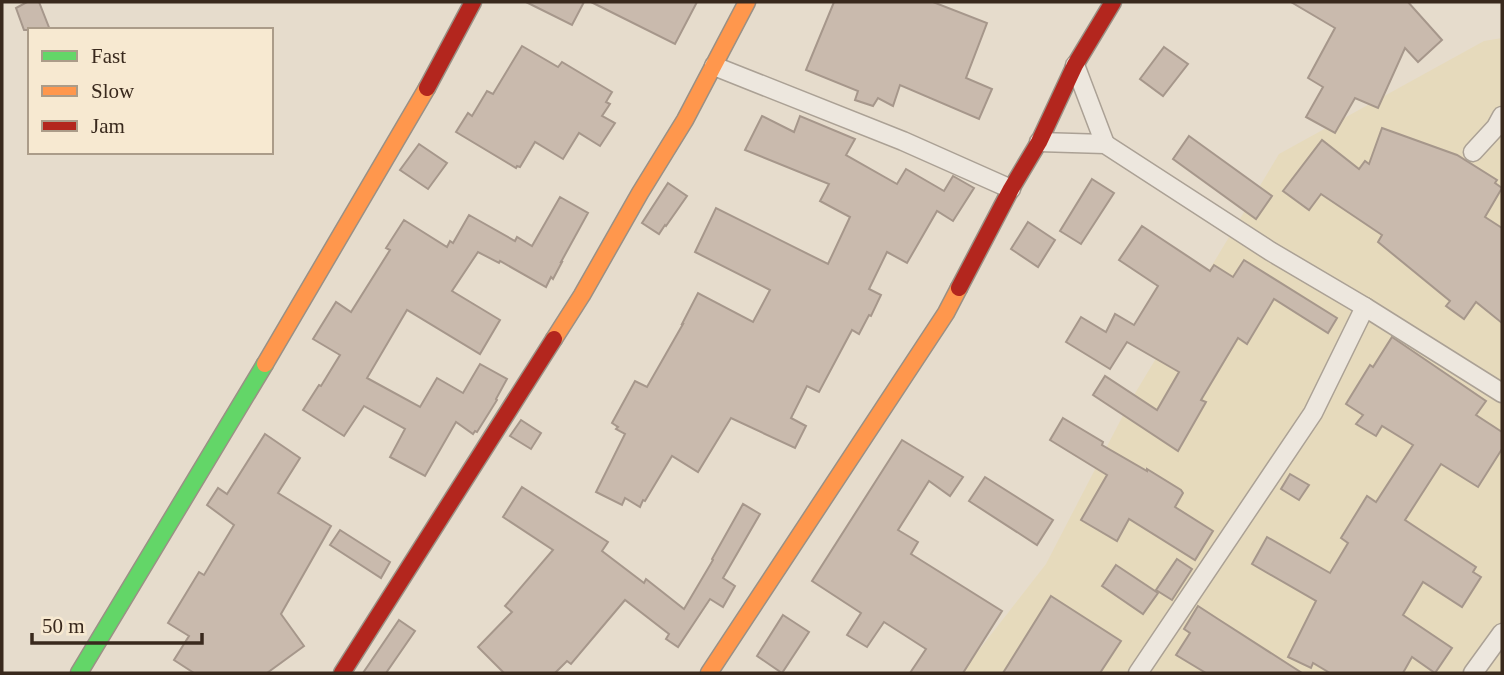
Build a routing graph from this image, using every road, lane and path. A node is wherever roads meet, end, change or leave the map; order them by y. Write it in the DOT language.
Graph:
graph roads {
  1 [pos="473,2"];
  2 [pos="747,2"];
  3 [pos="1113,2"];
  4 [pos="1075,65"];
  5 [pos="714,66"];
  6 [pos="1502,116"];
  7 [pos="1040,142"];
  8 [pos="1105,144"];
  9 [pos="1473,152"];
  10 [pos="1011,189"];
  11 [pos="1365,307"];
  12 [pos="1502,393"];
  13 [pos="1502,633"];
  14 [pos="79,673"];
  15 [pos="342,673"];
  16 [pos="709,673"];
  17 [pos="1138,673"];
  18 [pos="1473,673"];
  1 -- 14 [label="street"];
  2 -- 5 [label="street"];
  3 -- 4 [label="street"];
  4 -- 7 [label="street"];
  4 -- 8 [label="street"];
  5 -- 10 [label="street"];
  5 -- 15 [label="street"];
  6 -- 9 [label="street"];
  7 -- 8 [label="street"];
  7 -- 10 [label="street"];
  8 -- 11 [label="street"];
  10 -- 16 [label="street"];
  11 -- 12 [label="street"];
  11 -- 17 [label="street"];
  13 -- 18 [label="street"];
}
